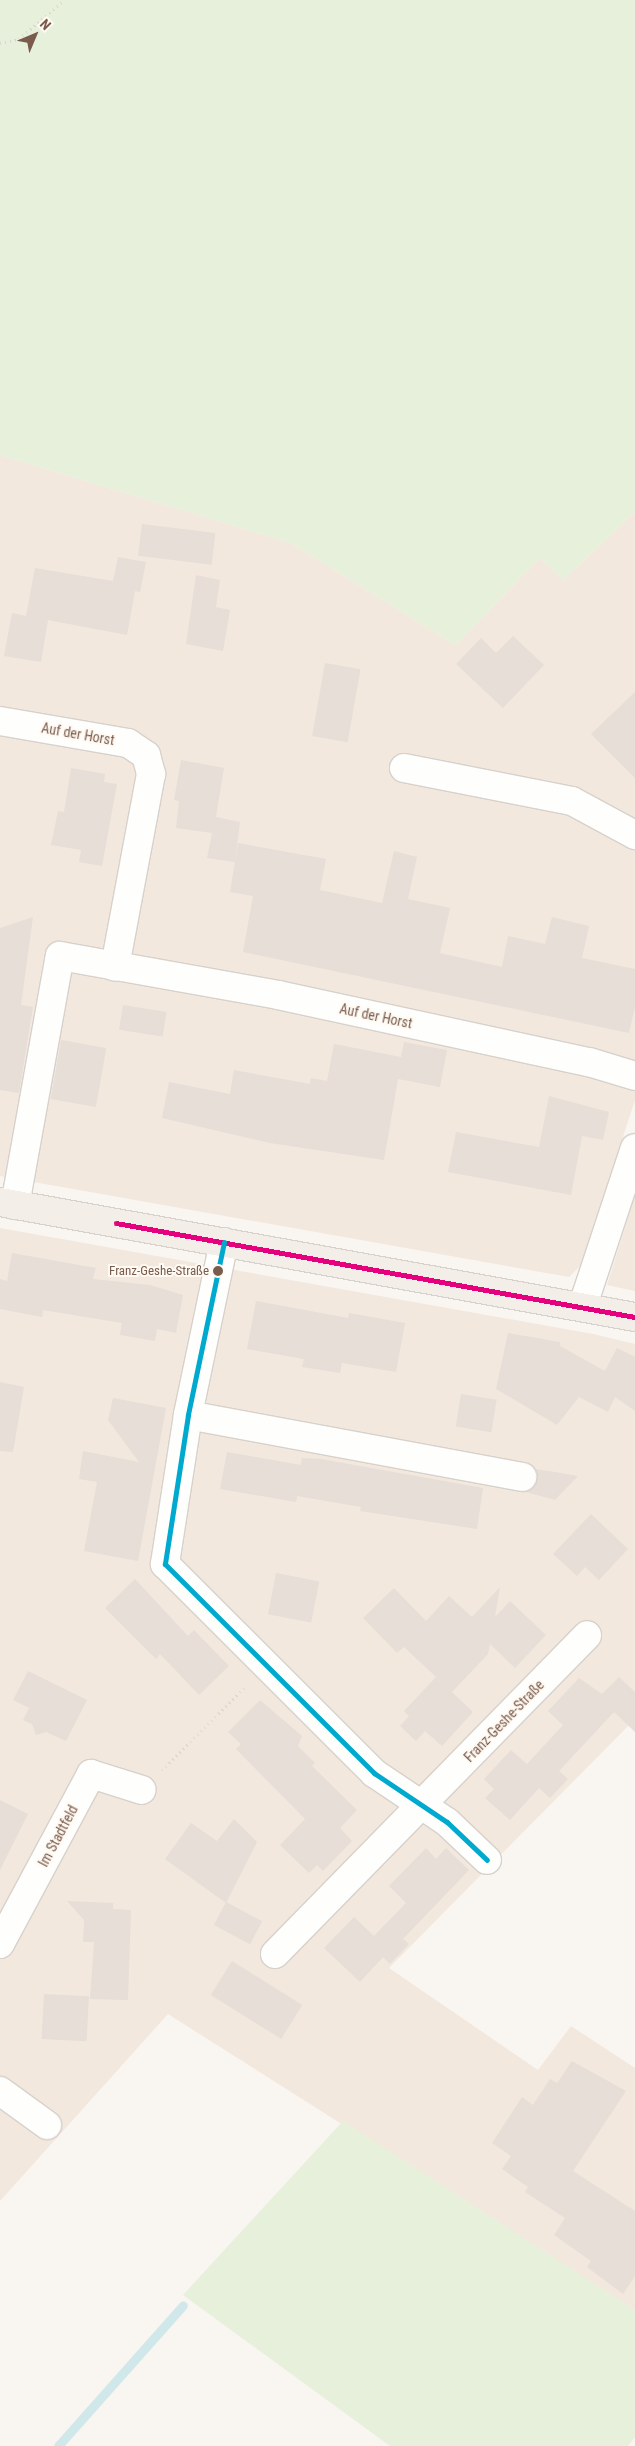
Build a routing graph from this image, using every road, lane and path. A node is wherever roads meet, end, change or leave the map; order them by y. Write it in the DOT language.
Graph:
graph roads {
  1 [pos="64,0"];
  2 [pos="0,43"];
  3 [pos="0,720"];
  4 [pos="404,768"];
  5 [pos="635,835"];
  6 [pos="115,967"];
  7 [pos="635,1076"];
  8 [pos="635,1148"];
  9 [pos="7,1203"];
  10 [pos="224,1242"];
  11 [pos="583,1305"];
  12 [pos="635,1317"];
  13 [pos="188,1415"];
  14 [pos="522,1477"];
  15 [pos="587,1635"];
  16 [pos="266,1666"];
  17 [pos="142,1790"];
  18 [pos="421,1808"];
  19 [pos="487,1860"];
  20 [pos="0,1944"];
  21 [pos="275,1954"];
  22 [pos="0,2091"];
  23 [pos="47,2125"];
  1 -- 2 [label="path"];
  3 -- 6 [label="street, Auf der Horst"];
  4 -- 5 [label="street"];
  6 -- 7 [label="street, Auf der Horst"];
  6 -- 9 [label="street, Auf der Horst"];
  8 -- 11 [label="street"];
  9 -- 10 [label="main road"];
  10 -- 11 [label="main road"];
  10 -- 13 [label="street"];
  11 -- 12 [label="main road"];
  13 -- 14 [label="street"];
  13 -- 16 [label="street"];
  15 -- 18 [label="street, Franz-Geshe-Straße"];
  16 -- 17 [label="path"];
  16 -- 18 [label="street"];
  17 -- 20 [label="street, Im Stadtfeld"];
  18 -- 19 [label="street"];
  18 -- 21 [label="street, Franz-Geshe-Straße"];
  22 -- 23 [label="street"];
}
